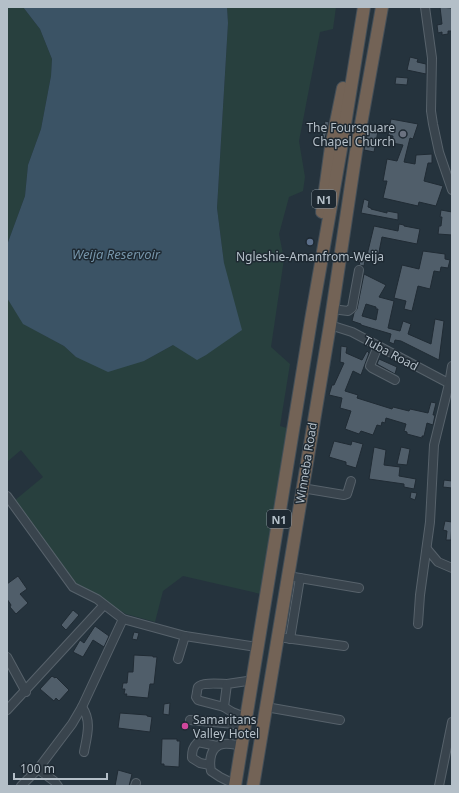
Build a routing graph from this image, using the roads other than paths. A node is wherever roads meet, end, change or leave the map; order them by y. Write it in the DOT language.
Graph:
graph roads {
  1 [pos="425,7"];
  2 [pos="364,9"];
  3 [pos="381,10"];
  4 [pos="452,190"];
  5 [pos="359,270"];
  6 [pos="332,309"];
  7 [pos="330,325"];
  8 [pos="378,346"];
  9 [pos="452,366"];
  10 [pos="395,380"];
  11 [pos="451,384"];
  12 [pos="351,481"];
  13 [pos="302,488"];
  14 [pos="7,496"];
  15 [pos="427,549"];
  16 [pos="452,568"];
  17 [pos="288,576"];
  18 [pos="300,578"];
  19 [pos="359,588"];
  20 [pos="266,596"];
  21 [pos="284,598"];
  22 [pos="104,605"];
  23 [pos="123,619"];
  24 [pos="418,624"];
  25 [pos="186,636"];
  26 [pos="278,637"];
  27 [pos="290,639"];
  28 [pos="344,646"];
  29 [pos="257,647"];
  30 [pos="7,657"];
  31 [pos="178,659"];
  32 [pos="254,680"];
  33 [pos="227,684"];
  34 [pos="26,692"];
  35 [pos="82,707"];
  36 [pos="224,707"];
  37 [pos="266,707"];
  38 [pos="7,710"];
  39 [pos="190,720"];
  40 [pos="340,720"];
  41 [pos="247,722"];
  42 [pos="452,722"];
  43 [pos="217,746"];
  44 [pos="243,746"];
  45 [pos="84,752"];
  46 [pos="210,765"];
  47 [pos="38,769"];
  48 [pos="220,777"];
  49 [pos="236,785"];
  50 [pos="21,786"];
  51 [pos="58,786"];
  52 [pos="219,786"];
  53 [pos="253,786"];
  54 [pos="439,786"];
  1 -- 4 [label="street"];
  2 -- 3 [label="highway"];
  2 -- 20 [label="highway, Winneba Road / N1"];
  3 -- 6 [label="highway, Winneba Road / N1"];
  5 -- 6 [label="street"];
  6 -- 7 [label="highway, Winneba Road / N1"];
  7 -- 8 [label="street, Tuba Road"];
  7 -- 13 [label="highway, Winneba Road / N1"];
  8 -- 10 [label="street"];
  8 -- 11 [label="street, Tuba Road"];
  9 -- 11 [label="street"];
  11 -- 15 [label="street"];
  12 -- 13 [label="street"];
  13 -- 17 [label="highway, Winneba Road / N1"];
  14 -- 22 [label="street"];
  15 -- 16 [label="street"];
  15 -- 24 [label="street"];
  17 -- 18 [label="street"];
  17 -- 21 [label="highway, Winneba Road / N1"];
  18 -- 19 [label="street"];
  18 -- 27 [label="street"];
  20 -- 21 [label="highway"];
  20 -- 29 [label="highway, Winneba Road / N1"];
  21 -- 26 [label="highway, Winneba Road / N1"];
  22 -- 23 [label="street"];
  22 -- 34 [label="street"];
  23 -- 25 [label="street"];
  23 -- 35 [label="street"];
  25 -- 29 [label="street"];
  25 -- 31 [label="street"];
  26 -- 27 [label="street"];
  26 -- 37 [label="highway, Winneba Road / N1"];
  27 -- 28 [label="street"];
  29 -- 32 [label="highway, Winneba Road / N1"];
  30 -- 34 [label="street"];
  32 -- 33 [label="street"];
  32 -- 41 [label="highway, Winneba Road / N1"];
  33 -- 36 [label="street"];
  33 -- 36 [label="street"];
  34 -- 38 [label="street"];
  35 -- 45 [label="street"];
  35 -- 47 [label="street"];
  36 -- 41 [label="street"];
  37 -- 40 [label="street"];
  37 -- 53 [label="highway, Winneba Road / N1"];
  39 -- 41 [label="street"];
  41 -- 44 [label="highway, Winneba Road / N1"];
  42 -- 54 [label="street"];
  43 -- 44 [label="street"];
  43 -- 46 [label="street"];
  43 -- 46 [label="street"];
  44 -- 49 [label="highway, Winneba Road / N1"];
  46 -- 48 [label="street"];
  47 -- 50 [label="street"];
  47 -- 51 [label="street"];
  48 -- 49 [label="street"];
  48 -- 52 [label="street"];
}
